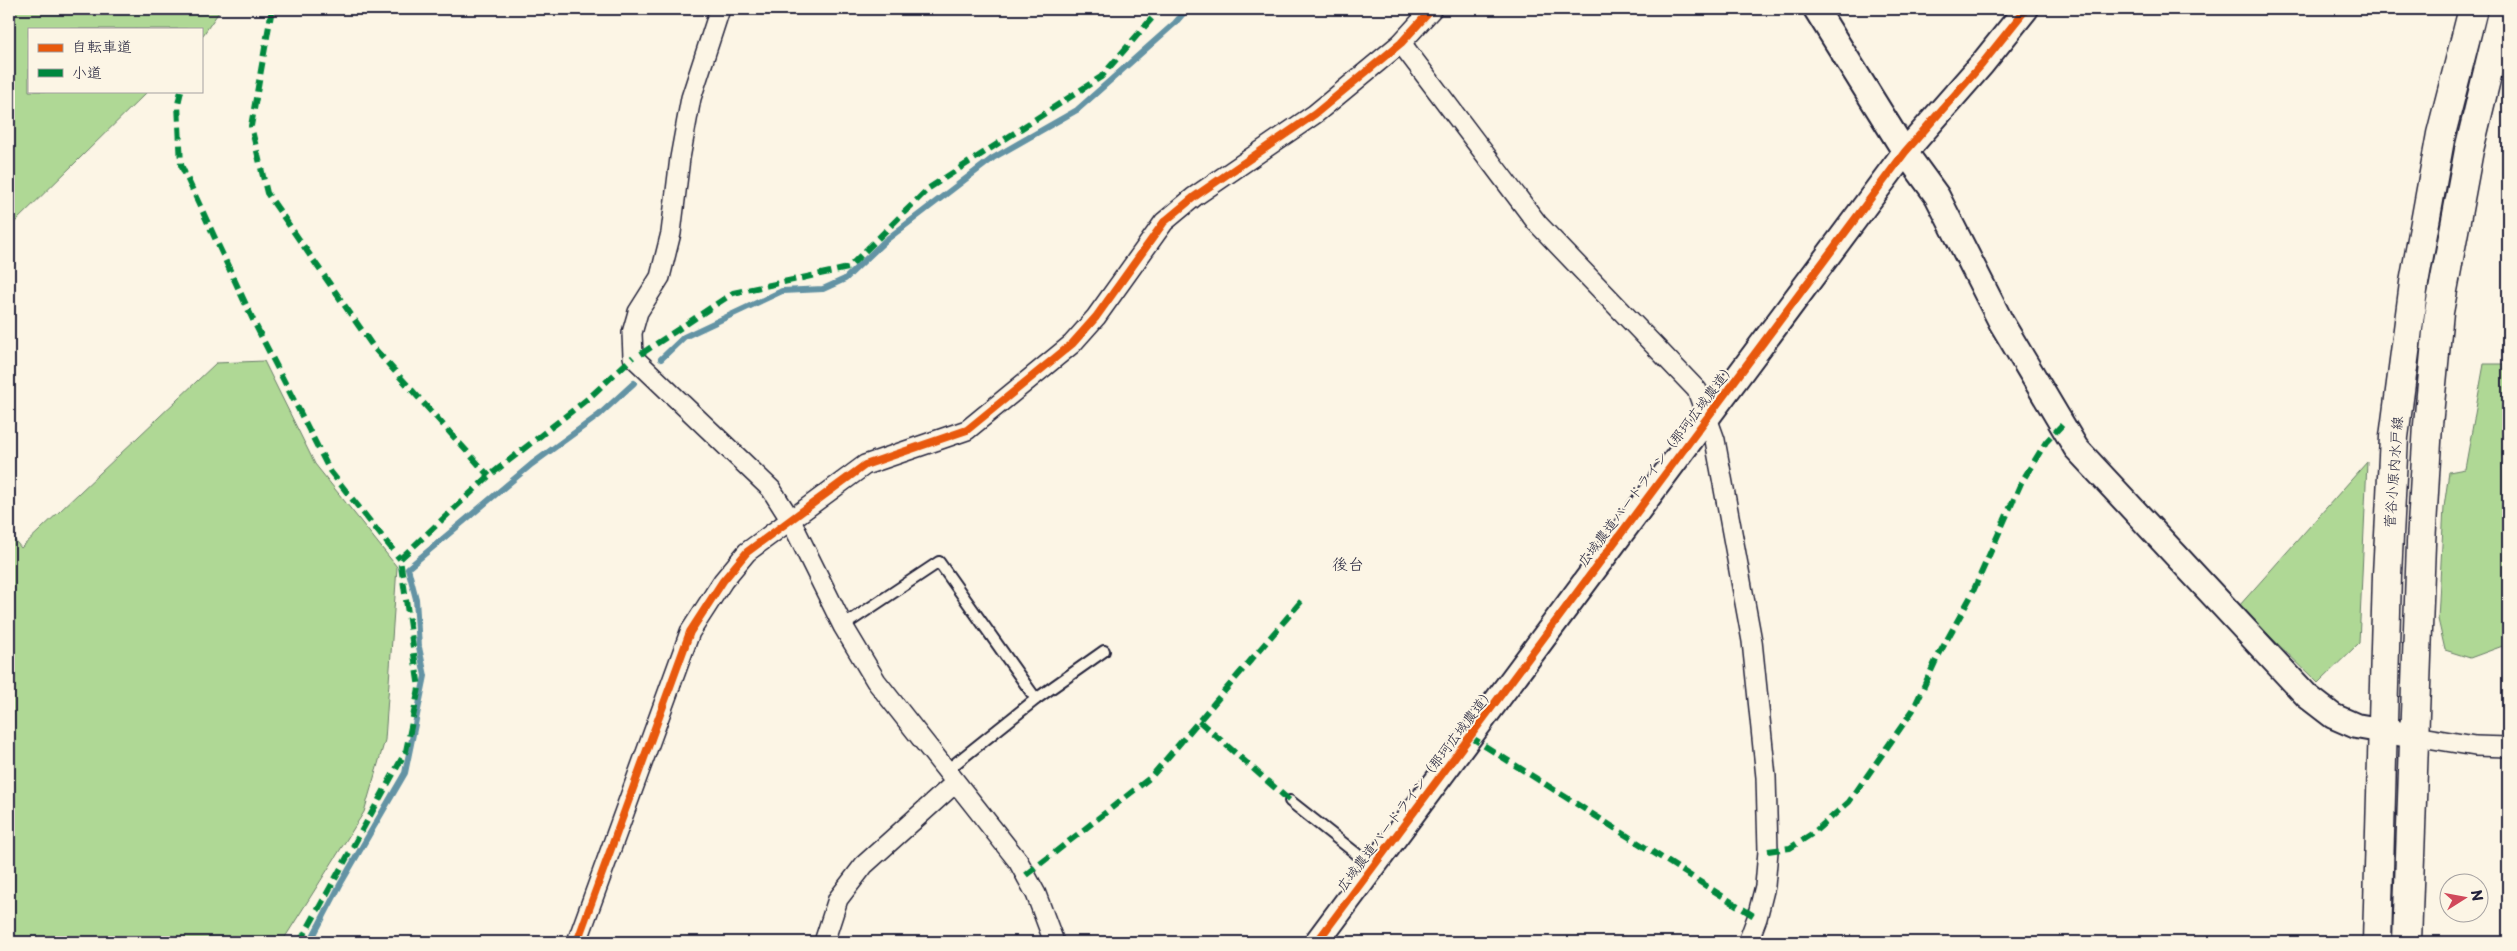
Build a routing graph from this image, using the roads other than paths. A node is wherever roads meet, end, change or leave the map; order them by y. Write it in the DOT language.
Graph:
graph roads {
  1 [pos="720,9"];
  2 [pos="1432,9"];
  3 [pos="1816,9"];
  4 [pos="2026,9"];
  5 [pos="2472,9"];
  6 [pos="2503,9"];
  7 [pos="1401,43"];
  8 [pos="1906,152"];
  9 [pos="1706,418"];
  10 [pos="790,519"];
  11 [pos="844,626"];
  12 [pos="1104,651"];
  13 [pos="1036,699"];
  14 [pos="2383,731"];
  15 [pos="2415,736"];
  16 [pos="2508,748"];
  17 [pos="951,777"];
  18 [pos="1290,801"];
  19 [pos="1372,866"];
  20 [pos="577,942"];
  21 [pos="824,942"];
  22 [pos="1054,942"];
  23 [pos="1317,942"];
  24 [pos="1748,942"];
  25 [pos="2377,942"];
  26 [pos="2408,942"];
  1 -- 10 [label="street"];
  2 -- 7 [label="street"];
  3 -- 8 [label="street"];
  4 -- 8 [label="street, 広域農道バードライン（那珂広域農道）"];
  5 -- 14 [label="main road, 菅谷小原内水戸線"];
  6 -- 15 [label="main road"];
  7 -- 9 [label="street"];
  7 -- 10 [label="street"];
  8 -- 9 [label="street, 広域農道バードライン（那珂広域農道）"];
  8 -- 14 [label="street"];
  9 -- 19 [label="street, 広域農道バードライン（那珂広域農道）"];
  9 -- 24 [label="street"];
  10 -- 11 [label="street"];
  10 -- 20 [label="street"];
  11 -- 13 [label="lane"];
  11 -- 17 [label="street"];
  12 -- 13 [label="lane"];
  13 -- 17 [label="lane"];
  14 -- 15 [label="street"];
  14 -- 25 [label="main road, 菅谷小原内水戸線"];
  15 -- 16 [label="street"];
  15 -- 26 [label="main road"];
  17 -- 21 [label="street"];
  17 -- 22 [label="street"];
  18 -- 19 [label="lane"];
  19 -- 23 [label="street, 広域農道バードライン（那珂広域農道）"];
}
